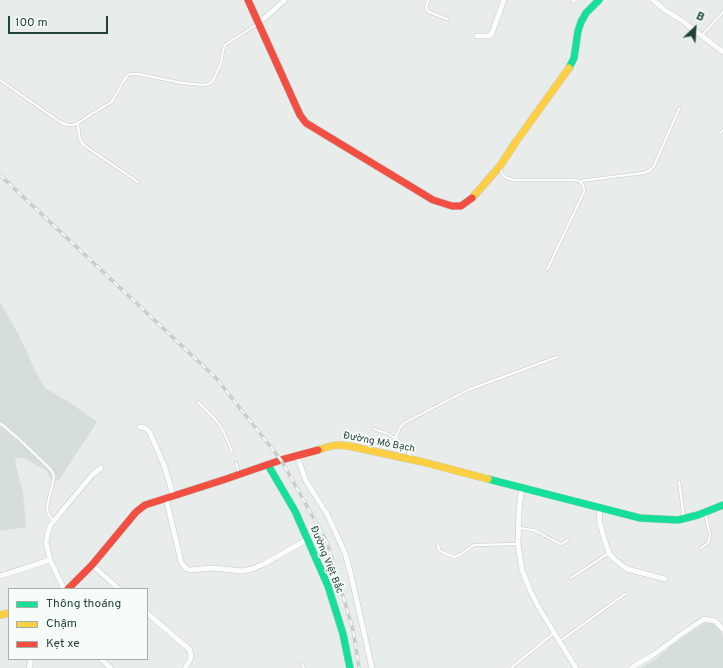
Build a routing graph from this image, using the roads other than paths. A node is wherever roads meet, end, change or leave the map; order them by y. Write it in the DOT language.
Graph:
graph roads {
  1 [pos="248,0"];
  2 [pos="285,0"];
  3 [pos="428,0"];
  4 [pos="504,0"];
  5 [pos="597,0"];
  6 [pos="653,0"];
  7 [pos="723,12"];
  8 [pos="447,19"];
  9 [pos="259,23"];
  10 [pos="701,35"];
  11 [pos="477,36"];
  12 [pos="723,52"];
  13 [pos="0,80"];
  14 [pos="679,109"];
  15 [pos="78,123"];
  16 [pos="723,130"];
  17 [pos="720,133"];
  18 [pos="500,166"];
  19 [pos="580,181"];
  20 [pos="138,182"];
  21 [pos="547,270"];
  22 [pos="557,357"];
  23 [pos="198,402"];
  24 [pos="0,424"];
  25 [pos="140,427"];
  26 [pos="374,430"];
  27 [pos="395,438"];
  28 [pos="232,452"];
  29 [pos="297,456"];
  30 [pos="414,460"];
  31 [pos="236,463"];
  32 [pos="268,465"];
  33 [pos="100,468"];
  34 [pos="239,475"];
  35 [pos="679,482"];
  36 [pos="522,487"];
  37 [pos="170,497"];
  38 [pos="723,505"];
  39 [pos="599,508"];
  40 [pos="705,513"];
  41 [pos="684,518"];
  42 [pos="53,522"];
  43 [pos="518,528"];
  44 [pos="308,539"];
  45 [pos="568,540"];
  46 [pos="438,544"];
  47 [pos="518,544"];
  48 [pos="701,548"];
  49 [pos="609,553"];
  50 [pos="50,560"];
  51 [pos="92,565"];
  52 [pos="0,576"];
  53 [pos="571,578"];
  54 [pos="665,579"];
  55 [pos="64,588"];
  56 [pos="69,588"];
  57 [pos="118,588"];
  58 [pos="625,594"];
  59 [pos="148,614"];
  60 [pos="723,629"];
  61 [pos="554,633"];
  62 [pos="559,641"];
  63 [pos="102,660"];
  64 [pos="302,664"];
  65 [pos="111,668"];
  66 [pos="185,668"];
  67 [pos="304,668"];
  68 [pos="350,668"];
  69 [pos="372,668"];
  70 [pos="511,668"];
  71 [pos="576,668"];
  72 [pos="631,668"];
  1 -- 9 [label="street"];
  2 -- 9 [label="street"];
  3 -- 8 [label="lane"];
  4 -- 11 [label="street"];
  5 -- 18 [label="street"];
  6 -- 10 [label="street"];
  7 -- 10 [label="lane"];
  9 -- 15 [label="lane"];
  9 -- 18 [label="street"];
  10 -- 12 [label="street"];
  13 -- 15 [label="lane"];
  14 -- 19 [label="lane"];
  15 -- 20 [label="lane"];
  16 -- 17 [label="lane"];
  18 -- 19 [label="lane"];
  19 -- 21 [label="lane"];
  22 -- 27 [label="lane"];
  23 -- 28 [label="lane"];
  24 -- 42 [label="lane"];
  25 -- 37 [label="street"];
  26 -- 27 [label="lane"];
  27 -- 30 [label="lane"];
  29 -- 30 [label="street, Đường Mỏ Bạch"];
  29 -- 32 [label="street, Đường Mỏ Bạch"];
  29 -- 69 [label="street"];
  30 -- 36 [label="street, Đường Mỏ Bạch"];
  31 -- 34 [label="lane"];
  32 -- 34 [label="street, Đường Mỏ Bạch"];
  32 -- 44 [label="street, Đường Việt Bắc"];
  33 -- 42 [label="street"];
  34 -- 37 [label="street, Đường Mỏ Bạch"];
  35 -- 41 [label="lane"];
  36 -- 39 [label="street, Đường Mỏ Bạch"];
  36 -- 43 [label="street"];
  37 -- 44 [label="street"];
  37 -- 51 [label="street, Đường Mỏ Bạch"];
  38 -- 40 [label="street, Đường Mỏ Bạch"];
  39 -- 41 [label="street, Đường Mỏ Bạch"];
  39 -- 49 [label="street"];
  40 -- 41 [label="street, Đường Mỏ Bạch"];
  40 -- 48 [label="lane"];
  42 -- 50 [label="street"];
  43 -- 45 [label="lane"];
  43 -- 47 [label="street"];
  44 -- 68 [label="street, Đường Việt Bắc"];
  46 -- 47 [label="lane"];
  47 -- 61 [label="street"];
  49 -- 53 [label="lane"];
  49 -- 54 [label="street"];
  50 -- 52 [label="street"];
  50 -- 55 [label="street"];
  51 -- 56 [label="street, Đường Mỏ Bạch"];
  51 -- 57 [label="street"];
  58 -- 62 [label="lane"];
  59 -- 66 [label="street"];
  60 -- 72 [label="street"];
  61 -- 62 [label="street"];
  61 -- 70 [label="lane"];
  62 -- 71 [label="street"];
  63 -- 65 [label="street"];
  64 -- 67 [label="lane"];
}
